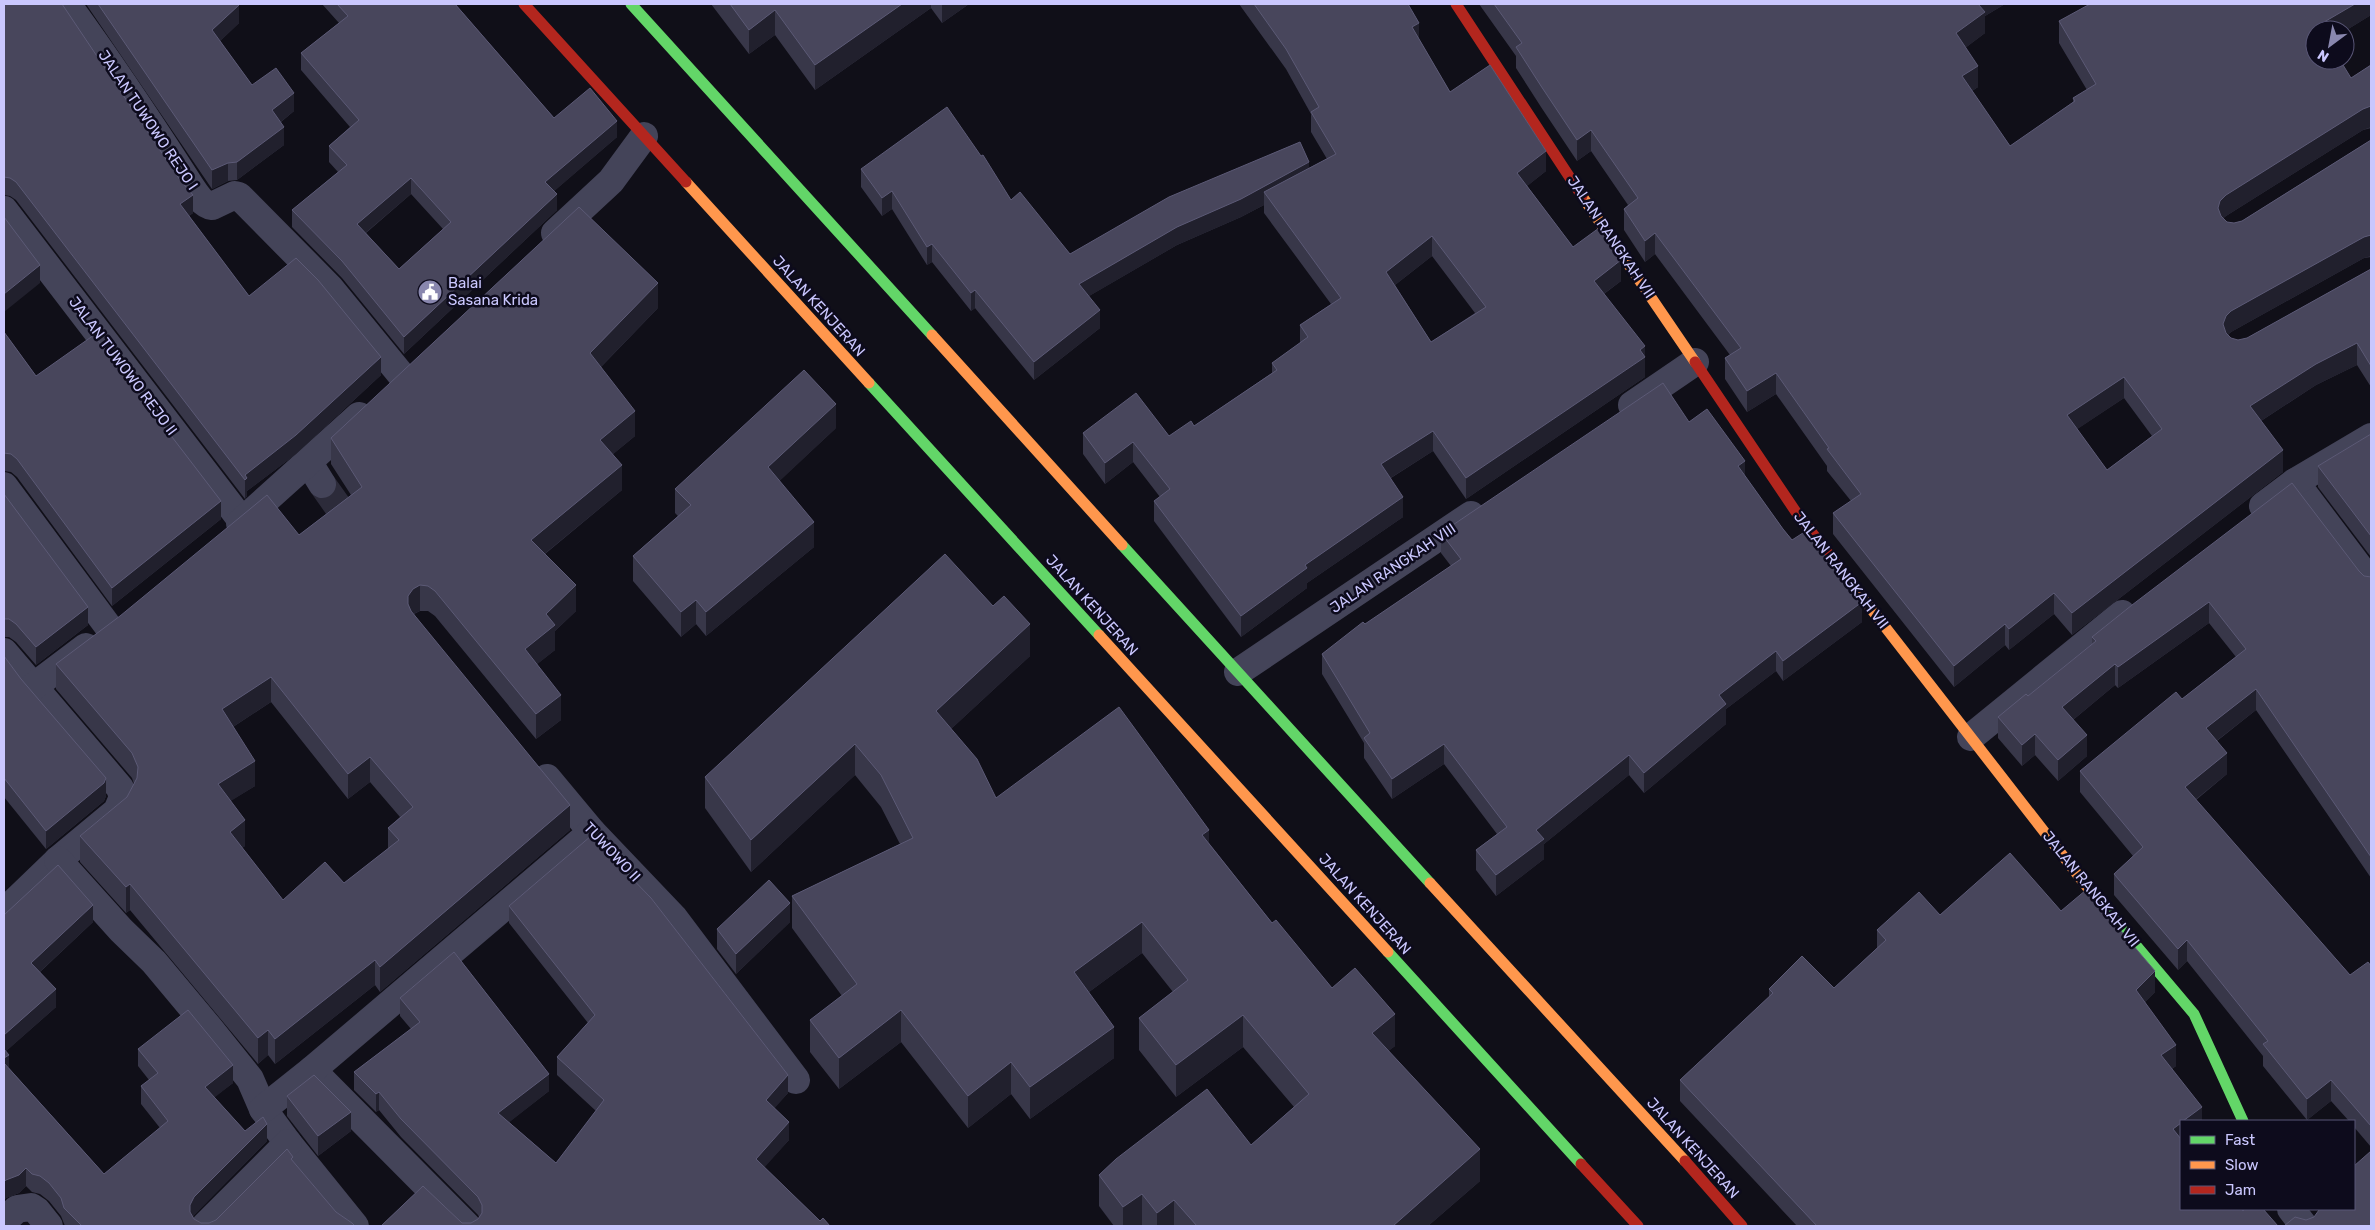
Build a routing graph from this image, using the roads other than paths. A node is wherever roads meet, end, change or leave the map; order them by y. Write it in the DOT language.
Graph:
graph roads {
  1 [pos="524,4"];
  2 [pos="631,4"];
  3 [pos="1456,4"];
  4 [pos="71,5"];
  5 [pos="644,136"];
  6 [pos="4,210"];
  7 [pos="539,248"];
  8 [pos="424,356"];
  9 [pos="1695,362"];
  10 [pos="402,376"];
  11 [pos="1613,418"];
  12 [pos="2371,437"];
  13 [pos="2295,482"];
  14 [pos="4,486"];
  15 [pos="1489,503"];
  16 [pos="242,521"];
  17 [pos="2240,524"];
  18 [pos="219,540"];
  19 [pos="2371,583"];
  20 [pos="2138,602"];
  21 [pos="7,661"];
  22 [pos="1238,672"];
  23 [pos="33,687"];
  24 [pos="1970,737"];
  25 [pos="529,756"];
  26 [pos="592,832"];
  27 [pos="58,860"];
  28 [pos="4,912"];
  29 [pos="312,1070"];
  30 [pos="796,1080"];
  31 [pos="263,1109"];
  32 [pos="2243,1120"];
  33 [pos="288,1143"];
  34 [pos="2291,1210"];
  35 [pos="4,1221"];
  36 [pos="49,1226"];
  37 [pos="205,1226"];
  38 [pos="355,1226"];
  39 [pos="467,1226"];
  40 [pos="1638,1226"];
  41 [pos="1742,1226"];
  42 [pos="2304,1226"];
  1 -- 5 [label="main road, JALAN KENJERAN"];
  2 -- 22 [label="main road, JALAN KENJERAN"];
  3 -- 9 [label="main road, JALAN RANGKAH VII"];
  4 -- 10 [label="street, JALAN TUWOWO REJO I"];
  5 -- 7 [label="street"];
  5 -- 40 [label="main road, JALAN KENJERAN"];
  6 -- 16 [label="street, JALAN TUWOWO REJO II"];
  8 -- 10 [label="street"];
  9 -- 11 [label="street"];
  9 -- 24 [label="main road, JALAN RANGKAH VII"];
  10 -- 16 [label="street"];
  12 -- 13 [label="street"];
  13 -- 17 [label="street"];
  13 -- 19 [label="street"];
  14 -- 23 [label="street"];
  15 -- 22 [label="street, JALAN RANGKAH VIII"];
  16 -- 18 [label="street"];
  20 -- 24 [label="street"];
  21 -- 23 [label="street"];
  22 -- 41 [label="main road, JALAN KENJERAN"];
  23 -- 27 [label="street"];
  24 -- 32 [label="main road, JALAN RANGKAH VII"];
  25 -- 26 [label="street, TUWOWO II"];
  26 -- 29 [label="street"];
  26 -- 30 [label="street, TUWOWO II"];
  27 -- 28 [label="street"];
  27 -- 31 [label="street"];
  29 -- 31 [label="street"];
  29 -- 39 [label="street"];
  31 -- 33 [label="street"];
  33 -- 37 [label="street"];
  33 -- 38 [label="street"];
  34 -- 42 [label="street"];
  35 -- 36 [label="street"];
}
